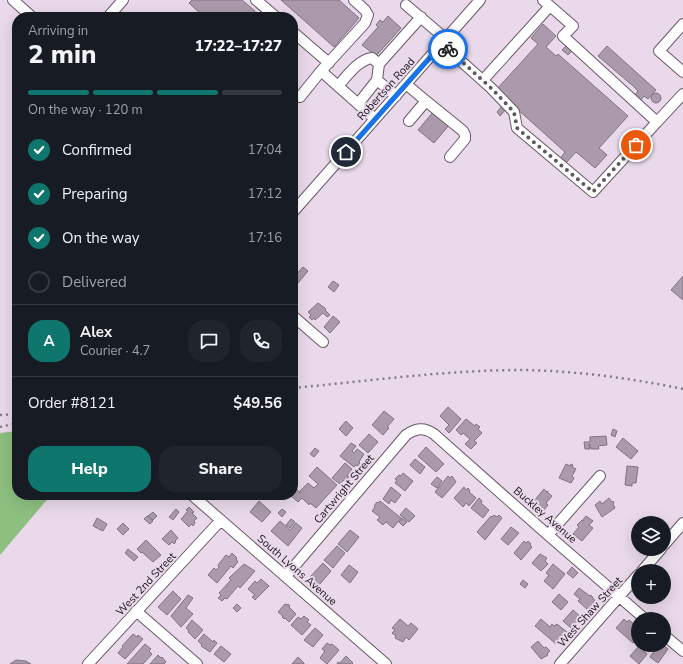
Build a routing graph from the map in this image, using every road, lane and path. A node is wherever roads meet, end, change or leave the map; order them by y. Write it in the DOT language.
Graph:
graph roads {
  1 [pos="13,0"];
  2 [pos="123,0"];
  3 [pos="256,0"];
  4 [pos="354,0"];
  5 [pos="475,2"];
  6 [pos="547,3"];
  7 [pos="406,4"];
  8 [pos="26,12"];
  9 [pos="112,12"];
  10 [pos="270,12"];
  11 [pos="421,17"];
  12 [pos="683,24"];
  13 [pos="298,37"];
  14 [pos="444,42"];
  15 [pos="379,64"];
  16 [pos="325,67"];
  17 [pos="683,72"];
  18 [pos="377,80"];
  19 [pos="483,80"];
  20 [pos="406,84"];
  21 [pos="338,86"];
  22 [pos="683,94"];
  23 [pos="396,96"];
  24 [pos="300,97"];
  25 [pos="426,101"];
  26 [pos="358,104"];
  27 [pos="375,119"];
  28 [pos="409,121"];
  29 [pos="657,122"];
  30 [pos="450,157"];
  31 [pos="298,206"];
  32 [pos="298,320"];
  33 [pos="323,342"];
  34 [pos="428,430"];
  35 [pos="600,476"];
  36 [pos="198,500"];
  37 [pos="221,520"];
  38 [pos="683,523"];
  39 [pos="548,535"];
  40 [pos="671,537"];
  41 [pos="655,556"];
  42 [pos="648,564"];
  43 [pos="286,576"];
  44 [pos="631,584"];
  45 [pos="620,597"];
  46 [pos="136,611"];
  47 [pos="638,612"];
  48 [pos="671,641"];
  49 [pos="683,651"];
  50 [pos="88,664"];
  51 [pos="197,664"];
  52 [pos="386,664"];
  53 [pos="560,664"];
  1 -- 8 [label="street"];
  2 -- 9 [label="street"];
  3 -- 10 [label="street"];
  4 -- 16 [label="street"];
  5 -- 14 [label="street, Robertson Road"];
  6 -- 19 [label="street"];
  6 -- 29 [label="street"];
  7 -- 11 [label="street"];
  11 -- 14 [label="street"];
  11 -- 15 [label="street"];
  12 -- 17 [label="street"];
  13 -- 16 [label="street"];
  14 -- 19 [label="street"];
  14 -- 20 [label="street, Robertson Road"];
  15 -- 18 [label="street"];
  15 -- 21 [label="street"];
  16 -- 21 [label="street"];
  16 -- 24 [label="street"];
  18 -- 23 [label="street"];
  18 -- 26 [label="street"];
  19 -- 29 [label="street"];
  20 -- 23 [label="street, Robertson Road"];
  20 -- 25 [label="street"];
  21 -- 26 [label="street"];
  22 -- 29 [label="street"];
  23 -- 27 [label="street, Robertson Road"];
  25 -- 28 [label="street"];
  25 -- 30 [label="street"];
  26 -- 27 [label="street"];
  27 -- 31 [label="street, Robertson Road"];
  32 -- 33 [label="street"];
  34 -- 39 [label="street, Buckley Avenue"];
  34 -- 43 [label="street, Cartwright Street"];
  35 -- 39 [label="street"];
  36 -- 37 [label="street, South Lyons Avenue"];
  37 -- 43 [label="street, South Lyons Avenue"];
  37 -- 46 [label="street, West 2nd Street"];
  38 -- 40 [label="street"];
  39 -- 45 [label="street, Buckley Avenue"];
  41 -- 42 [label="street"];
  43 -- 52 [label="street, South Lyons Avenue"];
  44 -- 45 [label="street, West Shaw Street"];
  45 -- 47 [label="street, Buckley Avenue"];
  45 -- 53 [label="street, West Shaw Street"];
  46 -- 50 [label="street, West 2nd Street"];
  46 -- 51 [label="street"];
  48 -- 49 [label="street"];
}
